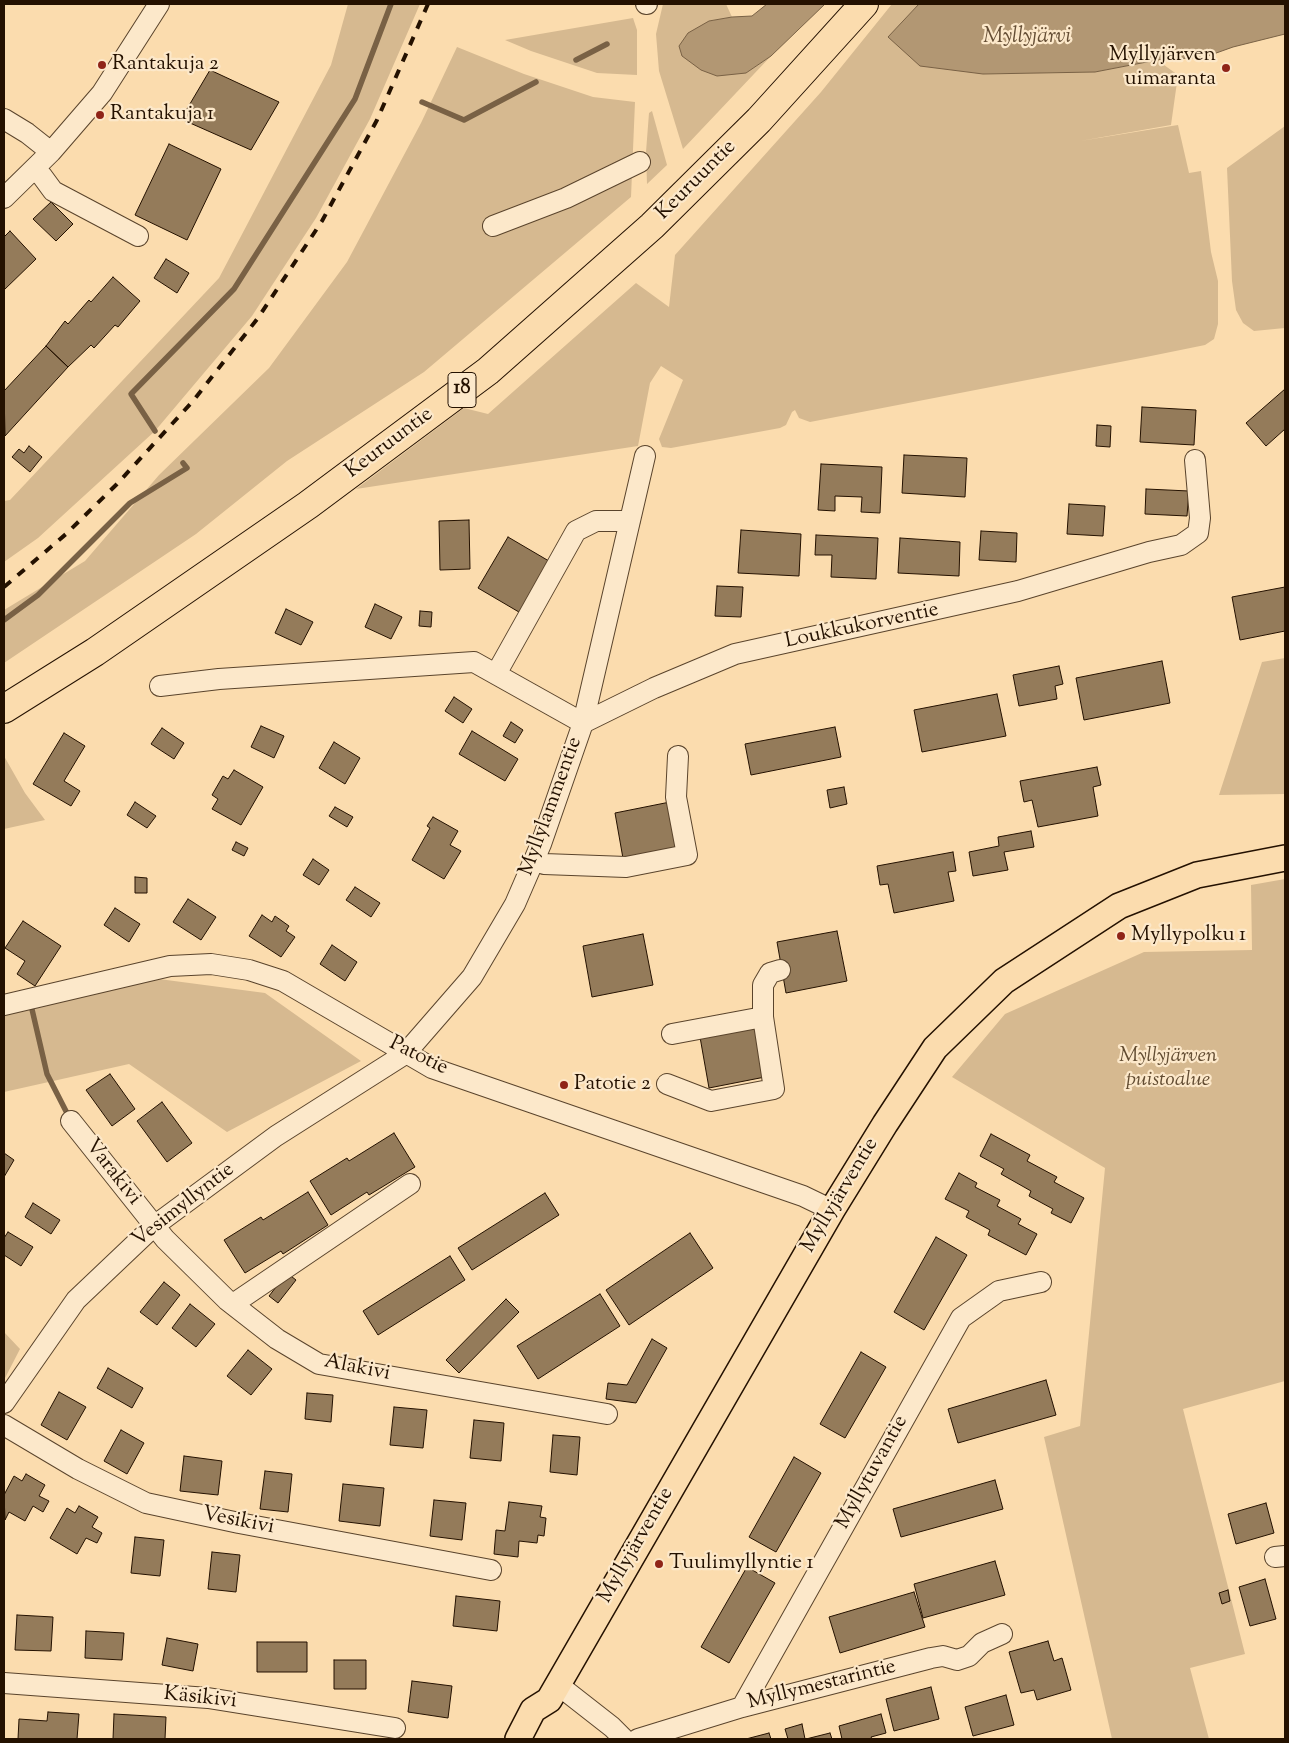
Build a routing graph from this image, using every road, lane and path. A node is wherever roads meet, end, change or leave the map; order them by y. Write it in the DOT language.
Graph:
graph roads {
  1 [pos="159,4"];
  2 [pos="864,4"];
  3 [pos="4,119"];
  4 [pos="51,152"];
  5 [pos="640,162"];
  6 [pos="33,170"];
  7 [pos="4,198"];
  8 [pos="493,226"];
  9 [pos="138,236"];
  10 [pos="645,456"];
  11 [pos="1195,460"];
  12 [pos="630,521"];
  13 [pos="496,674"];
  14 [pos="160,686"];
  15 [pos="4,710"];
  16 [pos="583,723"];
  17 [pos="678,756"];
  18 [pos="1285,858"];
  19 [pos="544,864"];
  20 [pos="780,970"];
  21 [pos="4,1005"];
  22 [pos="763,1017"];
  23 [pos="672,1034"];
  24 [pos="405,1054"];
  25 [pos="667,1084"];
  26 [pos="71,1121"];
  27 [pos="410,1184"];
  28 [pos="832,1210"];
  29 [pos="154,1226"];
  30 [pos="1041,1282"];
  31 [pos="233,1304"];
  32 [pos="7,1389"];
  33 [pos="607,1414"];
  34 [pos="4,1425"];
  35 [pos="491,1570"];
  36 [pos="1002,1634"];
  37 [pos="4,1683"];
  38 [pos="553,1692"];
  39 [pos="742,1707"];
  40 [pos="396,1728"];
  41 [pos="518,1739"];
  42 [pos="536,1739"];
  43 [pos="624,1739"];
  44 [pos="638,1739"];
  1 -- 4 [label="street"];
  2 -- 15 [label="highway, Keuruuntie / 18"];
  3 -- 4 [label="street"];
  4 -- 6 [label="street"];
  5 -- 8 [label="street"];
  6 -- 7 [label="street"];
  6 -- 9 [label="street"];
  10 -- 12 [label="street"];
  11 -- 16 [label="street, Loukkukorventie"];
  12 -- 13 [label="street"];
  12 -- 16 [label="street"];
  13 -- 14 [label="street, Myllylammentie"];
  13 -- 16 [label="street, Myllylammentie"];
  16 -- 24 [label="street, Myllylammentie"];
  17 -- 19 [label="street"];
  18 -- 28 [label="main road, Myllyjärventie"];
  20 -- 22 [label="street"];
  21 -- 24 [label="street, Patotie"];
  22 -- 23 [label="street"];
  22 -- 25 [label="street"];
  24 -- 28 [label="street, Patotie"];
  24 -- 29 [label="street, Vesimyllyntie"];
  26 -- 29 [label="street, Varakivi"];
  27 -- 31 [label="street"];
  28 -- 38 [label="main road, Myllyjärventie"];
  29 -- 31 [label="street, Alakivi"];
  29 -- 32 [label="street, Vesimyllyntie"];
  30 -- 39 [label="street, Myllytuvantie"];
  31 -- 33 [label="street, Alakivi"];
  34 -- 35 [label="street, Vesikivi"];
  36 -- 39 [label="street, Myllymestarintie"];
  37 -- 40 [label="street, Käsikivi"];
  38 -- 41 [label="main road, Myllyjärventie"];
  38 -- 42 [label="main road, Myllyjärventie"];
  38 -- 43 [label="street"];
  39 -- 44 [label="street, Myllymestarintie"];
}
